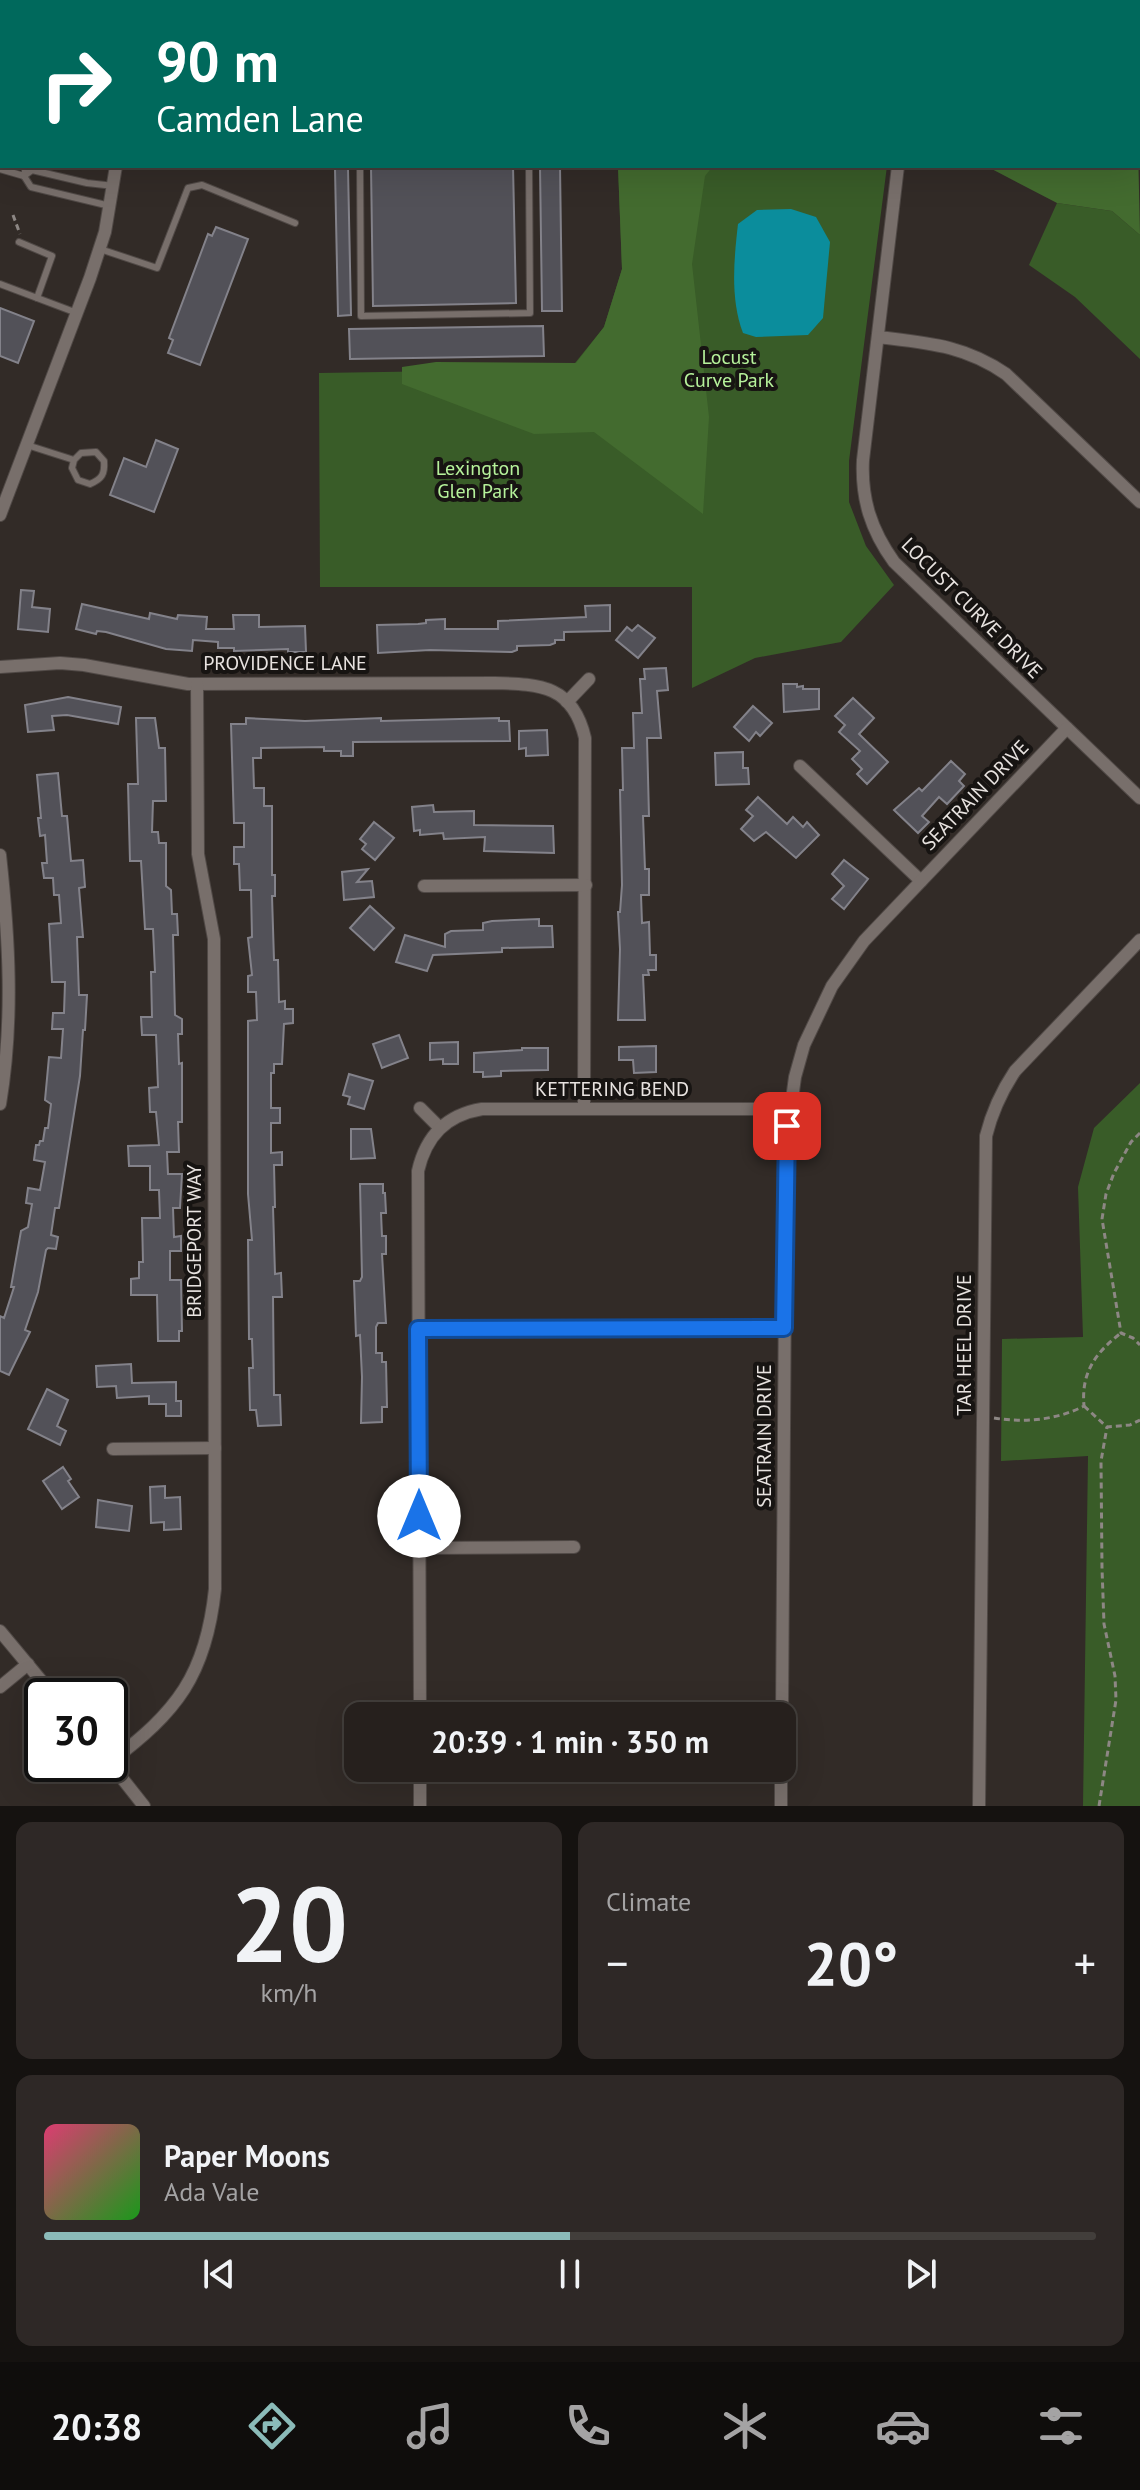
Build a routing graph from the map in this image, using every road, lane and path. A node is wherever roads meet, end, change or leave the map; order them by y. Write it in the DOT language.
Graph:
graph roads {
  1 [pos="26,168"];
  2 [pos="116,168"];
  3 [pos="360,168"];
  4 [pos="529,168"];
  5 [pos="898,168"];
  6 [pos="0,169"];
  7 [pos="24,176"];
  8 [pos="114,186"];
  9 [pos="111,206"];
  10 [pos="13,215"];
  11 [pos="295,223"];
  12 [pos="19,242"];
  13 [pos="100,249"];
  14 [pos="0,284"];
  15 [pos="37,298"];
  16 [pos="77,313"];
  17 [pos="878,337"];
  18 [pos="27,445"];
  19 [pos="74,460"];
  20 [pos="1140,502"];
  21 [pos="0,512"];
  22 [pos="0,667"];
  23 [pos="589,679"];
  24 [pos="197,684"];
  25 [pos="567,702"];
  26 [pos="1067,728"];
  27 [pos="800,766"];
  28 [pos="1140,798"];
  29 [pos="0,855"];
  30 [pos="921,881"];
  31 [pos="586,885"];
  32 [pos="424,886"];
  33 [pos="1140,940"];
  34 [pos="5,981"];
  35 [pos="0,1104"];
  36 [pos="420,1108"];
  37 [pos="584,1108"];
  38 [pos="789,1109"];
  39 [pos="440,1128"];
  40 [pos="1140,1133"];
  41 [pos="784,1328"];
  42 [pos="418,1329"];
  43 [pos="1121,1333"];
  44 [pos="1140,1345"];
  45 [pos="1084,1406"];
  46 [pos="983,1416"];
  47 [pos="1140,1420"];
  48 [pos="1107,1427"];
  49 [pos="215,1448"];
  50 [pos="113,1449"];
  51 [pos="574,1547"];
  52 [pos="419,1548"];
  53 [pos="0,1631"];
  54 [pos="28,1664"];
  55 [pos="39,1678"];
  56 [pos="0,1687"];
  57 [pos="420,1702"];
  58 [pos="782,1702"];
  59 [pos="128,1749"];
  60 [pos="125,1782"];
  61 [pos="420,1782"];
  62 [pos="781,1782"];
  63 [pos="144,1806"];
  64 [pos="420,1806"];
  65 [pos="781,1806"];
  66 [pos="979,1806"];
  67 [pos="1099,1806"];
  1 -- 7 [label="lane"];
  2 -- 8 [label="street"];
  3 -- 4 [label="lane"];
  5 -- 17 [label="street, LOCUST CURVE DRIVE"];
  6 -- 7 [label="lane"];
  7 -- 8 [label="lane"];
  7 -- 9 [label="lane"];
  8 -- 9 [label="street"];
  9 -- 13 [label="street"];
  10 -- 12 [label="path"];
  11 -- 13 [label="lane"];
  12 -- 15 [label="lane"];
  13 -- 16 [label="street"];
  14 -- 15 [label="lane"];
  15 -- 16 [label="lane"];
  16 -- 18 [label="street"];
  17 -- 20 [label="street"];
  17 -- 26 [label="street, LOCUST CURVE DRIVE"];
  18 -- 19 [label="lane"];
  18 -- 21 [label="street"];
  19 -- 19 [label="lane"];
  22 -- 24 [label="street, PROVIDENCE LANE"];
  23 -- 25 [label="street"];
  24 -- 25 [label="street, PROVIDENCE LANE"];
  24 -- 49 [label="street, BRIDGEPORT WAY"];
  25 -- 31 [label="street"];
  26 -- 28 [label="street, LOCUST CURVE DRIVE"];
  26 -- 30 [label="street, SEATRAIN DRIVE"];
  27 -- 30 [label="street"];
  29 -- 34 [label="street"];
  30 -- 38 [label="street, SEATRAIN DRIVE"];
  31 -- 32 [label="street"];
  31 -- 37 [label="street"];
  33 -- 46 [label="street, TAR HEEL DRIVE"];
  34 -- 35 [label="street"];
  36 -- 39 [label="street"];
  37 -- 38 [label="street, KETTERING BEND"];
  37 -- 39 [label="street, KETTERING BEND"];
  38 -- 41 [label="street, SEATRAIN DRIVE"];
  39 -- 42 [label="street"];
  40 -- 43 [label="path"];
  41 -- 42 [label="street"];
  41 -- 58 [label="street, SEATRAIN DRIVE"];
  42 -- 52 [label="street"];
  43 -- 44 [label="path"];
  43 -- 45 [label="path"];
  45 -- 46 [label="path"];
  45 -- 48 [label="path"];
  46 -- 66 [label="street, TAR HEEL DRIVE"];
  47 -- 48 [label="path"];
  48 -- 67 [label="path"];
  49 -- 50 [label="street"];
  49 -- 59 [label="street, BRIDGEPORT WAY"];
  51 -- 52 [label="street"];
  52 -- 57 [label="street"];
  53 -- 54 [label="street"];
  54 -- 55 [label="street"];
  54 -- 56 [label="street"];
  60 -- 63 [label="street"];
  61 -- 64 [label="street"];
  62 -- 65 [label="street"];
}
